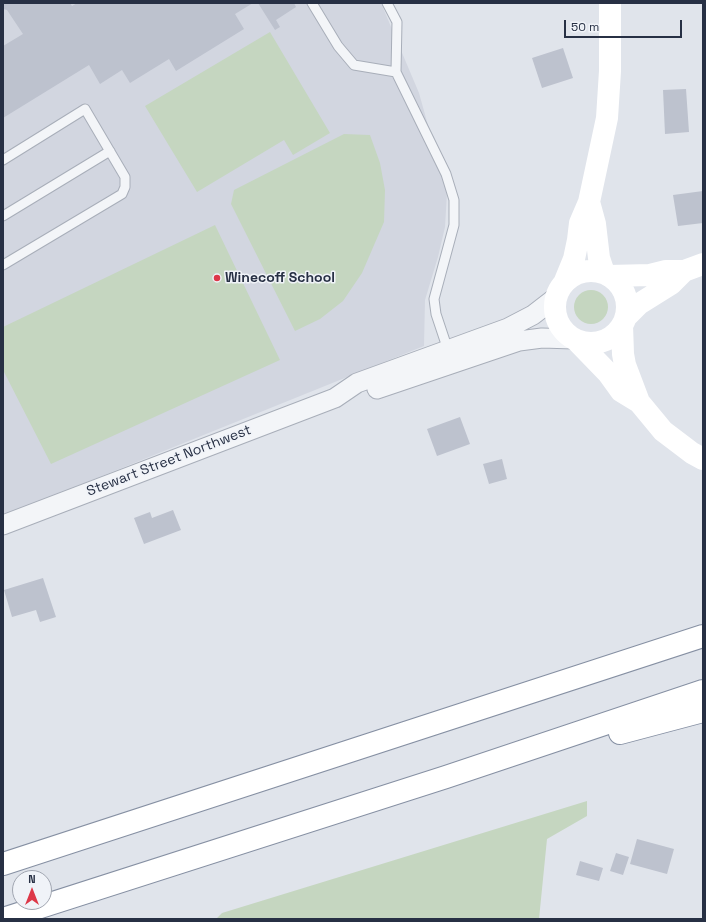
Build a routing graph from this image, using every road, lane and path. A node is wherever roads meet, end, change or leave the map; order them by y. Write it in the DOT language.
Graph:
graph roads {
  1 [pos="312,3"];
  2 [pos="387,3"];
  3 [pos="610,3"];
  4 [pos="396,72"];
  5 [pos="110,151"];
  6 [pos="3,160"];
  7 [pos="589,202"];
  8 [pos="3,216"];
  9 [pos="3,266"];
  10 [pos="694,268"];
  11 [pos="607,274"];
  12 [pos="560,290"];
  13 [pos="624,321"];
  14 [pos="575,340"];
  15 [pos="448,350"];
  16 [pos="335,398"];
  17 [pos="639,402"];
  18 [pos="703,459"];
  19 [pos="3,524"];
  20 [pos="703,622"];
  21 [pos="703,636"];
  22 [pos="572,679"];
  23 [pos="703,691"];
  24 [pos="703,711"];
  25 [pos="446,777"];
  26 [pos="3,864"];
  27 [pos="3,919"];
  1 -- 4 [label="lane"];
  2 -- 4 [label="lane"];
  3 -- 7 [label="main road"];
  4 -- 15 [label="lane"];
  5 -- 6 [label="lane"];
  5 -- 8 [label="lane"];
  5 -- 9 [label="lane"];
  7 -- 11 [label="main road"];
  7 -- 12 [label="main road"];
  10 -- 11 [label="main road"];
  10 -- 13 [label="main road"];
  11 -- 12 [label="main road"];
  11 -- 13 [label="main road"];
  12 -- 14 [label="main road"];
  12 -- 15 [label="street, Stewart Street Northwest"];
  13 -- 14 [label="main road"];
  13 -- 17 [label="main road"];
  14 -- 16 [label="street, Stewart Street Northwest"];
  14 -- 17 [label="main road"];
  15 -- 16 [label="street, Stewart Street Northwest"];
  16 -- 19 [label="street, Stewart Street Northwest"];
  17 -- 18 [label="main road"];
  20 -- 22 [label="main road"];
  21 -- 22 [label="main road"];
  22 -- 26 [label="main road"];
  23 -- 25 [label="main road"];
  24 -- 25 [label="main road"];
  25 -- 27 [label="main road"];
}
